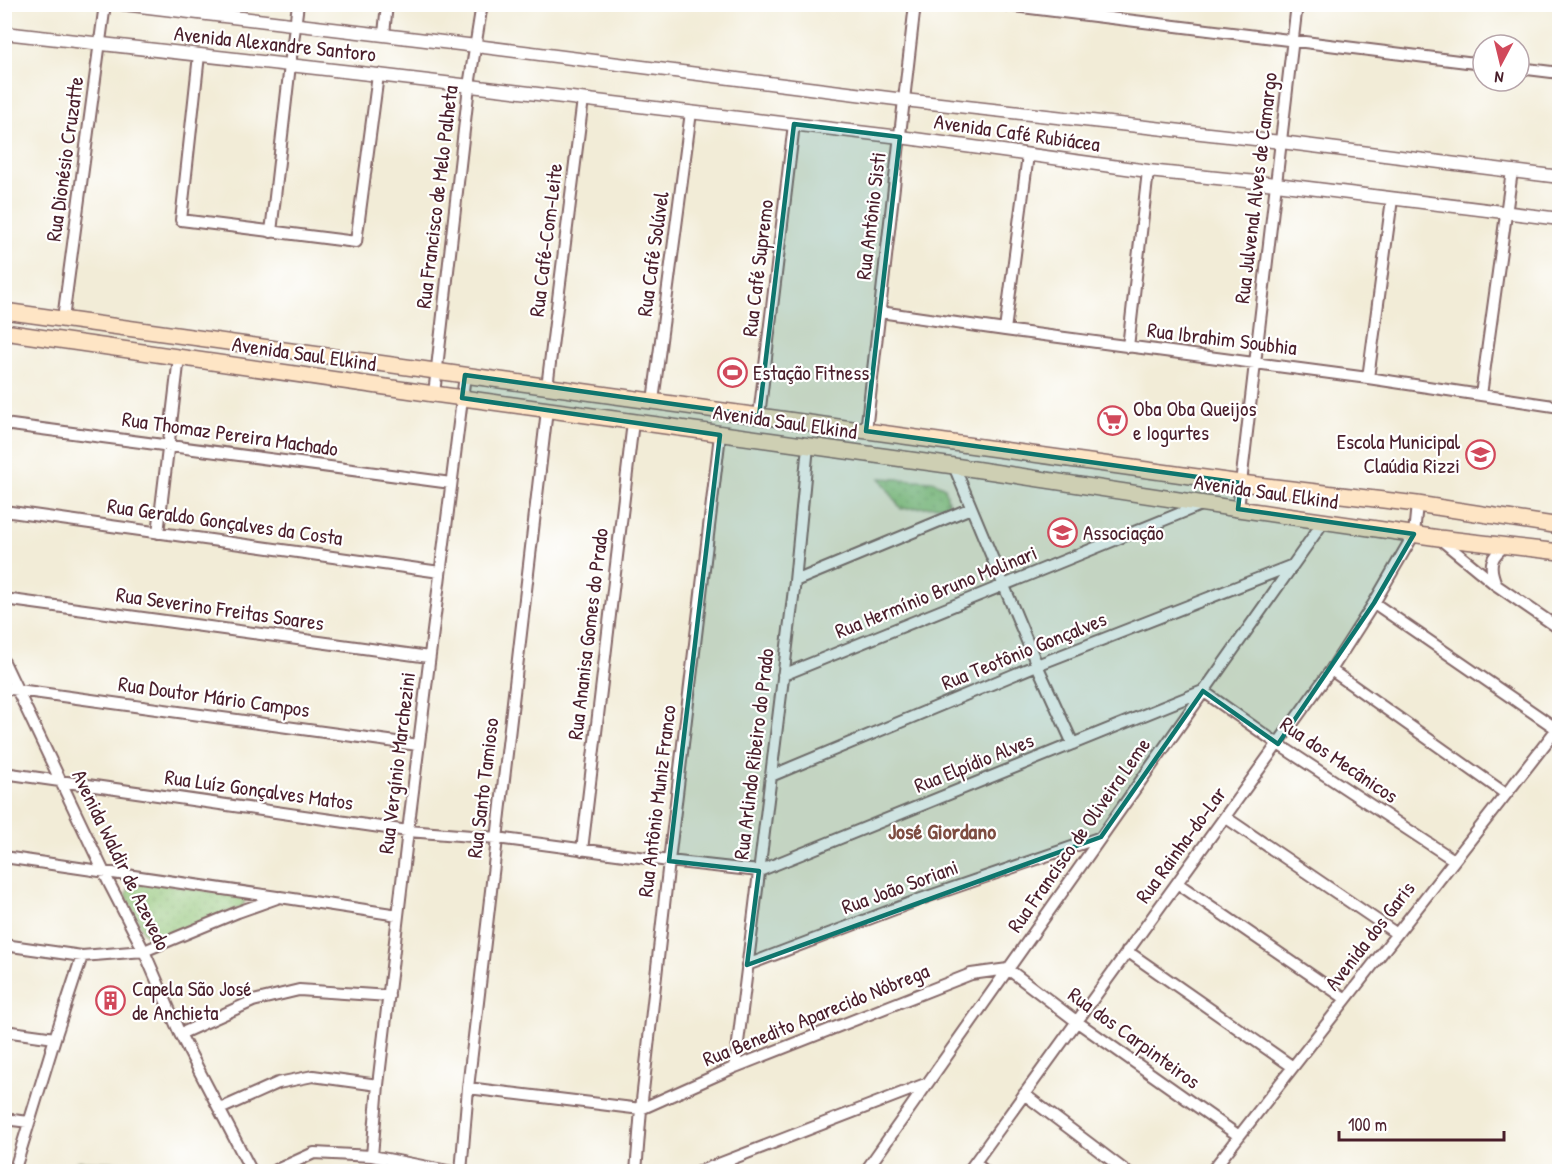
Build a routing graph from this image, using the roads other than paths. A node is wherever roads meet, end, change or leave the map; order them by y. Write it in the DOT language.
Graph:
graph roads {
  1 [pos="105,4"];
  2 [pos="123,4"];
  3 [pos="298,4"];
  4 [pos="387,4"];
  5 [pos="483,4"];
  6 [pos="915,4"];
  7 [pos="997,4"];
  8 [pos="1297,4"];
  9 [pos="208,9"];
  10 [pos="296,24"];
  11 [pos="4,33"];
  12 [pos="384,34"];
  13 [pos="1293,41"];
  14 [pos="100,44"];
  15 [pos="476,46"];
  16 [pos="199,55"];
  17 [pos="1471,63"];
  18 [pos="290,65"];
  19 [pos="1531,69"];
  20 [pos="1560,73"];
  21 [pos="378,75"];
  22 [pos="469,86"];
  23 [pos="583,99"];
  24 [pos="904,99"];
  25 [pos="691,112"];
  26 [pos="794,124"];
  27 [pos="900,137"];
  28 [pos="1281,142"];
  29 [pos="1028,155"];
  30 [pos="1148,171"];
  31 [pos="1512,171"];
  32 [pos="1560,177"];
  33 [pos="1276,184"];
  34 [pos="1392,198"];
  35 [pos="1506,213"];
  36 [pos="1560,219"];
  37 [pos="271,232"];
  38 [pos="4,311"];
  39 [pos="880,312"];
  40 [pos="63,319"];
  41 [pos="99,324"];
  42 [pos="1005,330"];
  43 [pos="4,332"];
  44 [pos="94,345"];
  45 [pos="1128,347"];
  46 [pos="179,357"];
  47 [pos="1255,363"];
  48 [pos="436,371"];
  49 [pos="465,375"];
  50 [pos="1368,378"];
  51 [pos="547,387"];
  52 [pos="434,394"];
  53 [pos="1481,395"];
  54 [pos="462,398"];
  55 [pos="653,401"];
  56 [pos="1560,407"];
  57 [pos="547,410"];
  58 [pos="759,416"];
  59 [pos="633,422"];
  60 [pos="4,424"];
  61 [pos="866,431"];
  62 [pos="720,435"];
  63 [pos="169,445"];
  64 [pos="808,446"];
  65 [pos="954,466"];
  66 [pos="451,483"];
  67 [pos="1241,483"];
  68 [pos="1203,504"];
  69 [pos="1417,504"];
  70 [pos="971,508"];
  71 [pos="1238,509"];
  72 [pos="4,511"];
  73 [pos="1324,522"];
  74 [pos="1560,526"];
  75 [pos="158,532"];
  76 [pos="1414,534"];
  77 [pos="1439,538"];
  78 [pos="1507,545"];
  79 [pos="1560,552"];
  80 [pos="1293,565"];
  81 [pos="440,572"];
  82 [pos="795,580"];
  83 [pos="1004,585"];
  84 [pos="1496,585"];
  85 [pos="4,599"];
  86 [pos="1374,603"];
  87 [pos="1560,629"];
  88 [pos="429,657"];
  89 [pos="4,662"];
  90 [pos="1037,666"];
  91 [pos="1331,670"];
  92 [pos="783,675"];
  93 [pos="4,688"];
  94 [pos="18,690"];
  95 [pos="1203,691"];
  96 [pos="1558,727"];
  97 [pos="1073,744"];
  98 [pos="1278,744"];
  99 [pos="418,745"];
  100 [pos="4,773"];
  101 [pos="771,776"];
  102 [pos="61,782"];
  103 [pos="1506,794"];
  104 [pos="1225,817"];
  105 [pos="408,831"];
  106 [pos="1101,837"];
  107 [pos="497,838"];
  108 [pos="582,850"];
  109 [pos="4,857"];
  110 [pos="1454,860"];
  111 [pos="669,861"];
  112 [pos="103,871"];
  113 [pos="759,871"];
  114 [pos="1177,883"];
  115 [pos="280,897"];
  116 [pos="398,915"];
  117 [pos="1397,934"];
  118 [pos="4,945"];
  119 [pos="144,951"];
  120 [pos="1127,951"];
  121 [pos="82,956"];
  122 [pos="747,965"];
  123 [pos="1008,969"];
  124 [pos="389,996"];
  125 [pos="1346,999"];
  126 [pos="1076,1022"];
  127 [pos="4,1031"];
  128 [pos="180,1034"];
  129 [pos="55,1038"];
  130 [pos="735,1066"];
  131 [pos="1293,1067"];
  132 [pos="928,1083"];
  133 [pos="378,1084"];
  134 [pos="468,1088"];
  135 [pos="1024,1094"];
  136 [pos="220,1109"];
  137 [pos="641,1109"];
  138 [pos="4,1119"];
  139 [pos="29,1122"];
  140 [pos="1239,1136"];
  141 [pos="372,1156"];
  142 [pos="971,1167"];
  143 [pos="14,1172"];
  144 [pos="252,1172"];
  145 [pos="272,1172"];
  146 [pos="453,1172"];
  147 [pos="461,1172"];
  148 [pos="636,1172"];
  149 [pos="698,1172"];
  150 [pos="865,1172"];
  151 [pos="986,1172"];
  152 [pos="1127,1172"];
  153 [pos="1211,1172"];
  1 -- 14 [label="street, Rua Dionésio Cruzatte"];
  2 -- 9 [label="street, Avenida Alexandre Santoro"];
  3 -- 10 [label="street"];
  4 -- 12 [label="street"];
  5 -- 15 [label="street, Rua Francisco de Melo Palheta"];
  6 -- 24 [label="street, Rua Antônio Sisti"];
  7 -- 13 [label="street"];
  8 -- 13 [label="street, Rua Julvenal Alves de Camargo"];
  9 -- 10 [label="street, Avenida Alexandre Santoro"];
  10 -- 12 [label="street, Avenida Alexandre Santoro"];
  10 -- 18 [label="street"];
  11 -- 14 [label="street, Avenida Alexandre Santoro"];
  12 -- 15 [label="street, Avenida Alexandre Santoro"];
  13 -- 17 [label="street"];
  13 -- 28 [label="street, Rua Julvenal Alves de Camargo"];
  14 -- 16 [label="street, Avenida Alexandre Santoro"];
  14 -- 40 [label="street, Rua Dionésio Cruzatte"];
  15 -- 22 [label="street, Rua Francisco de Melo Palheta"];
  15 -- 24 [label="street, Avenida Café Rubiácea"];
  16 -- 18 [label="street, Avenida Alexandre Santoro"];
  16 -- 37 [label="street"];
  18 -- 21 [label="street, Avenida Alexandre Santoro"];
  18 -- 37 [label="street"];
  19 -- 20 [label="street"];
  21 -- 22 [label="street, Avenida Alexandre Santoro"];
  21 -- 37 [label="street"];
  22 -- 23 [label="street, Avenida Café Rubiácea"];
  22 -- 48 [label="street, Rua Francisco de Melo Palheta"];
  23 -- 25 [label="street, Avenida Café Rubiácea"];
  23 -- 51 [label="street, Rua Café-Com-Leite"];
  24 -- 27 [label="street, Rua Antônio Sisti"];
  24 -- 28 [label="street, Avenida Café Rubiácea"];
  25 -- 26 [label="street, Avenida Café Rubiácea"];
  25 -- 55 [label="street, Rua Café Solúvel"];
  26 -- 27 [label="street, Avenida Café Rubiácea"];
  26 -- 58 [label="street, Rua Café Supremo"];
  27 -- 29 [label="street, Avenida Café Rubiácea"];
  27 -- 39 [label="street, Rua Antônio Sisti"];
  28 -- 31 [label="street, Avenida Café Rubiácea"];
  28 -- 33 [label="street, Rua Julvenal Alves de Camargo"];
  29 -- 30 [label="street, Avenida Café Rubiácea"];
  29 -- 42 [label="street"];
  30 -- 33 [label="street, Avenida Café Rubiácea"];
  30 -- 45 [label="street"];
  31 -- 32 [label="street, Avenida Café Rubiácea"];
  31 -- 35 [label="street"];
  33 -- 34 [label="street, Avenida Café Rubiácea"];
  33 -- 47 [label="street, Rua Julvenal Alves de Camargo"];
  34 -- 35 [label="street, Avenida Café Rubiácea"];
  34 -- 50 [label="street"];
  35 -- 36 [label="street, Avenida Café Rubiácea"];
  35 -- 53 [label="street"];
  38 -- 40 [label="main road, Avenida Saul Elkind"];
  39 -- 42 [label="street, Rua Ibrahim Soubhia"];
  39 -- 61 [label="street, Rua Antônio Sisti"];
  40 -- 41 [label="main road, Avenida Saul Elkind"];
  41 -- 44 [label="main road"];
  41 -- 48 [label="main road, Avenida Saul Elkind"];
  42 -- 45 [label="street, Rua Ibrahim Soubhia"];
  43 -- 44 [label="main road, Avenida Saul Elkind"];
  44 -- 46 [label="main road, Avenida Saul Elkind"];
  45 -- 47 [label="street, Rua Ibrahim Soubhia"];
  46 -- 52 [label="main road, Avenida Saul Elkind"];
  46 -- 63 [label="street"];
  47 -- 50 [label="street, Rua Ibrahim Soubhia"];
  47 -- 67 [label="street, Rua Julvenal Alves de Camargo"];
  48 -- 49 [label="main road, Avenida Saul Elkind"];
  48 -- 52 [label="street, Rua Francisco de Melo Palheta"];
  49 -- 51 [label="main road, Avenida Saul Elkind"];
  49 -- 54 [label="street, Rua Vergínio Marchezini"];
  50 -- 53 [label="street, Rua Ibrahim Soubhia"];
  51 -- 55 [label="main road, Avenida Saul Elkind"];
  52 -- 54 [label="main road, Avenida Saul Elkind"];
  53 -- 56 [label="street, Rua Ibrahim Soubhia"];
  54 -- 57 [label="main road, Avenida Saul Elkind"];
  54 -- 66 [label="street, Rua Vergínio Marchezini"];
  55 -- 58 [label="main road, Avenida Saul Elkind"];
  57 -- 59 [label="main road, Avenida Saul Elkind"];
  57 -- 107 [label="street, Rua Santo Tamioso"];
  58 -- 61 [label="main road, Avenida Saul Elkind"];
  59 -- 62 [label="main road, Avenida Saul Elkind"];
  59 -- 108 [label="street, Rua Ananisa Gomes do Prado"];
  60 -- 63 [label="street, Rua Thomaz Pereira Machado"];
  61 -- 67 [label="main road, Avenida Saul Elkind"];
  62 -- 64 [label="main road, Avenida Saul Elkind"];
  62 -- 111 [label="street, Rua Antônio Muniz Franco"];
  63 -- 66 [label="street, Rua Thomaz Pereira Machado"];
  63 -- 75 [label="street"];
  64 -- 65 [label="main road, Avenida Saul Elkind"];
  64 -- 82 [label="street, Rua Arlindo Ribeiro do Prado"];
  65 -- 68 [label="main road, Avenida Saul Elkind"];
  65 -- 70 [label="street"];
  66 -- 81 [label="street, Rua Vergínio Marchezini"];
  67 -- 69 [label="main road, Avenida Saul Elkind"];
  67 -- 71 [label="street, Rua Julvenal Alves de Camargo"];
  68 -- 71 [label="main road, Avenida Saul Elkind"];
  68 -- 83 [label="street, Rua Hermínio Bruno Molinari"];
  69 -- 74 [label="main road, Avenida Saul Elkind"];
  69 -- 76 [label="street"];
  70 -- 82 [label="street"];
  70 -- 83 [label="street"];
  71 -- 73 [label="main road, Avenida Saul Elkind"];
  72 -- 75 [label="street, Rua Geraldo Gonçalves da Costa"];
  73 -- 76 [label="main road, Avenida Saul Elkind"];
  73 -- 80 [label="street, Rua Francisco de Oliveira Leme"];
  75 -- 81 [label="street, Rua Geraldo Gonçalves da Costa"];
  76 -- 77 [label="main road, Avenida Saul Elkind"];
  76 -- 86 [label="street, Rua Rainha-do-Lar"];
  77 -- 78 [label="main road, Avenida Saul Elkind"];
  77 -- 84 [label="street"];
  78 -- 79 [label="main road, Avenida Saul Elkind"];
  78 -- 84 [label="street"];
  80 -- 90 [label="street, Rua Teotônio Gonçalves"];
  80 -- 95 [label="street, Rua Francisco de Oliveira Leme"];
  81 -- 88 [label="street, Rua Vergínio Marchezini"];
  82 -- 92 [label="street, Rua Arlindo Ribeiro do Prado"];
  83 -- 90 [label="street"];
  83 -- 92 [label="street, Rua Hermínio Bruno Molinari"];
  84 -- 87 [label="street"];
  85 -- 88 [label="street, Rua Severino Freitas Soares"];
  86 -- 91 [label="street, Rua Rainha-do-Lar"];
  86 -- 96 [label="street"];
  88 -- 99 [label="street, Rua Vergínio Marchezini"];
  89 -- 94 [label="street, Avenida Waldir de Azevedo"];
  90 -- 97 [label="street"];
  90 -- 101 [label="street, Rua Teotônio Gonçalves"];
  91 -- 98 [label="street, Rua Rainha-do-Lar"];
  91 -- 103 [label="street"];
  92 -- 101 [label="street, Rua Arlindo Ribeiro do Prado"];
  93 -- 94 [label="street, Rua Doutor Mário Campos"];
  94 -- 99 [label="street, Rua Doutor Mário Campos"];
  94 -- 102 [label="street, Avenida Waldir de Azevedo"];
  95 -- 97 [label="street, Rua Elpídio Alves"];
  95 -- 98 [label="street, Rua dos Mecânicos"];
  95 -- 106 [label="street, Rua Francisco de Oliveira Leme"];
  96 -- 103 [label="street, Avenida dos Garis"];
  97 -- 113 [label="street, Rua Elpídio Alves"];
  98 -- 104 [label="street, Rua Rainha-do-Lar"];
  98 -- 110 [label="street, Rua dos Mecânicos"];
  99 -- 105 [label="street, Rua Vergínio Marchezini"];
  100 -- 102 [label="street, Rua Luíz Gonçalves Matos"];
  101 -- 113 [label="street, Rua Arlindo Ribeiro do Prado"];
  102 -- 105 [label="street, Rua Luíz Gonçalves Matos"];
  102 -- 112 [label="street, Avenida Waldir de Azevedo"];
  103 -- 110 [label="street, Avenida dos Garis"];
  104 -- 114 [label="street, Rua Rainha-do-Lar"];
  104 -- 117 [label="street"];
  105 -- 107 [label="street, Rua Luíz Gonçalves Matos"];
  105 -- 116 [label="street, Rua Vergínio Marchezini"];
  106 -- 122 [label="street, Rua João Soriani"];
  106 -- 123 [label="street, Rua Francisco de Oliveira Leme"];
  107 -- 108 [label="street, Rua Luíz Gonçalves Matos"];
  107 -- 134 [label="street, Rua Santo Tamioso"];
  108 -- 111 [label="street, Rua Luíz Gonçalves Matos"];
  109 -- 112 [label="street"];
  110 -- 117 [label="street, Avenida dos Garis"];
  111 -- 113 [label="street, Rua Luíz Gonçalves Matos"];
  111 -- 137 [label="street, Rua Antônio Muniz Franco"];
  112 -- 115 [label="street"];
  112 -- 119 [label="street, Avenida Waldir de Azevedo"];
  113 -- 122 [label="street, Rua Arlindo Ribeiro do Prado"];
  114 -- 120 [label="street, Rua Rainha-do-Lar"];
  114 -- 125 [label="street"];
  115 -- 116 [label="street"];
  115 -- 119 [label="street"];
  116 -- 124 [label="street, Rua Vergínio Marchezini"];
  117 -- 125 [label="street, Avenida dos Garis"];
  118 -- 121 [label="street"];
  119 -- 121 [label="street"];
  119 -- 128 [label="street, Avenida Waldir de Azevedo"];
  120 -- 126 [label="street, Rua Rainha-do-Lar"];
  120 -- 131 [label="street"];
  121 -- 129 [label="street"];
  122 -- 130 [label="street, Rua Arlindo Ribeiro do Prado"];
  123 -- 126 [label="street, Rua dos Carpinteiros"];
  123 -- 130 [label="street, Rua Benedito Aparecido Nóbrega"];
  123 -- 132 [label="street, Rua Francisco de Oliveira Leme"];
  124 -- 128 [label="street"];
  124 -- 133 [label="street, Rua Vergínio Marchezini"];
  125 -- 131 [label="street, Avenida dos Garis"];
  126 -- 135 [label="street, Rua Rainha-do-Lar"];
  126 -- 140 [label="street, Rua dos Carpinteiros"];
  127 -- 129 [label="street"];
  128 -- 136 [label="street, Avenida Waldir de Azevedo"];
  129 -- 139 [label="street"];
  130 -- 137 [label="street, Rua Benedito Aparecido Nóbrega"];
  131 -- 140 [label="street, Avenida dos Garis"];
  132 -- 149 [label="street"];
  132 -- 150 [label="street, Rua Francisco de Oliveira Leme"];
  133 -- 136 [label="street"];
  133 -- 141 [label="street, Rua Vergínio Marchezini"];
  134 -- 137 [label="street"];
  134 -- 147 [label="street, Rua Santo Tamioso"];
  135 -- 142 [label="street, Rua Rainha-do-Lar"];
  135 -- 152 [label="street"];
  136 -- 144 [label="street, Avenida Waldir de Azevedo"];
  137 -- 148 [label="street, Rua Antônio Muniz Franco"];
  138 -- 139 [label="street"];
  139 -- 143 [label="street"];
  140 -- 153 [label="street, Avenida dos Garis"];
  141 -- 145 [label="street"];
  141 -- 146 [label="street"];
  142 -- 151 [label="street"];
}
